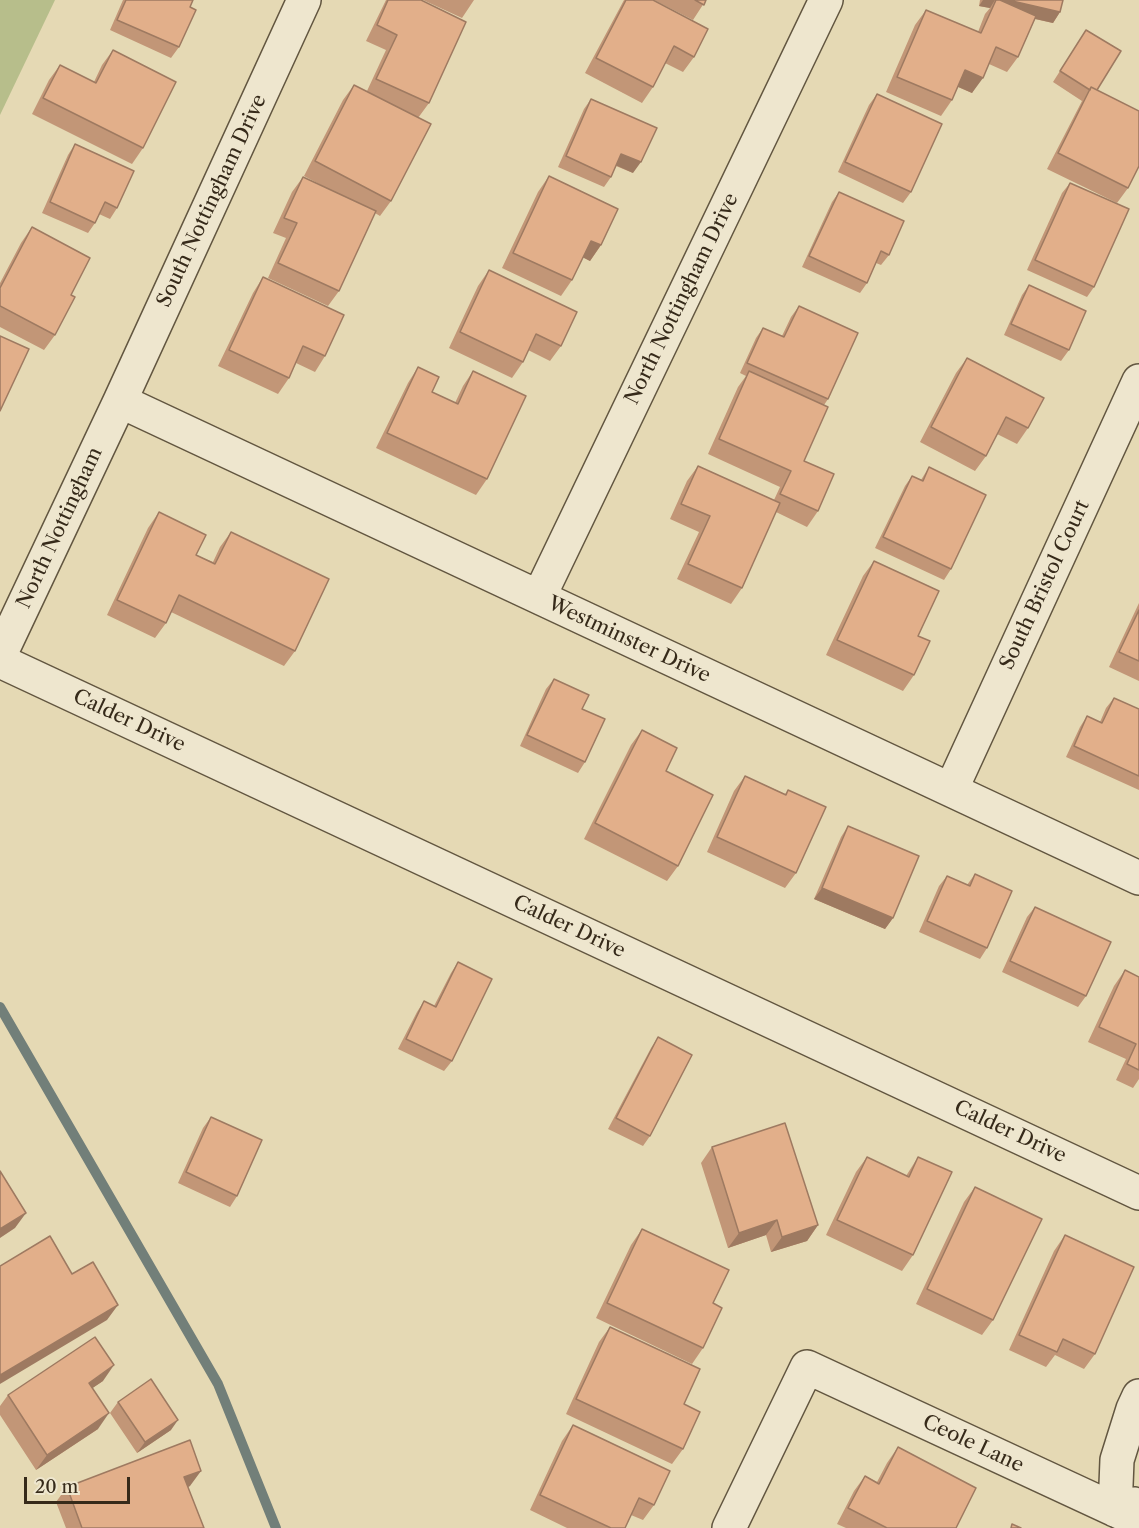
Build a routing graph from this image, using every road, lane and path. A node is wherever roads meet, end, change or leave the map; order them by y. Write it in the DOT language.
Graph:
graph roads {
  1 [pos="304,0"];
  2 [pos="826,0"];
  3 [pos="1139,381"];
  4 [pos="120,401"];
  5 [pos="539,597"];
  6 [pos="0,655"];
  7 [pos="0,661"];
  8 [pos="951,790"];
  9 [pos="1139,878"];
  10 [pos="1139,1193"];
  11 [pos="1139,1396"];
  12 [pos="1131,1511"];
  13 [pos="729,1528"];
  1 -- 4 [label="street, South Nottingham Drive"];
  2 -- 5 [label="street, North Nottingham Drive"];
  3 -- 8 [label="street, South Bristol Court"];
  4 -- 5 [label="street, Westminster Drive"];
  4 -- 6 [label="street, North Nottingham"];
  5 -- 8 [label="street, Westminster Drive"];
  7 -- 10 [label="street, Calder Drive"];
  8 -- 9 [label="street, Westminster Drive"];
  11 -- 12 [label="street"];
  12 -- 13 [label="street, Ceole Lane"];
}
